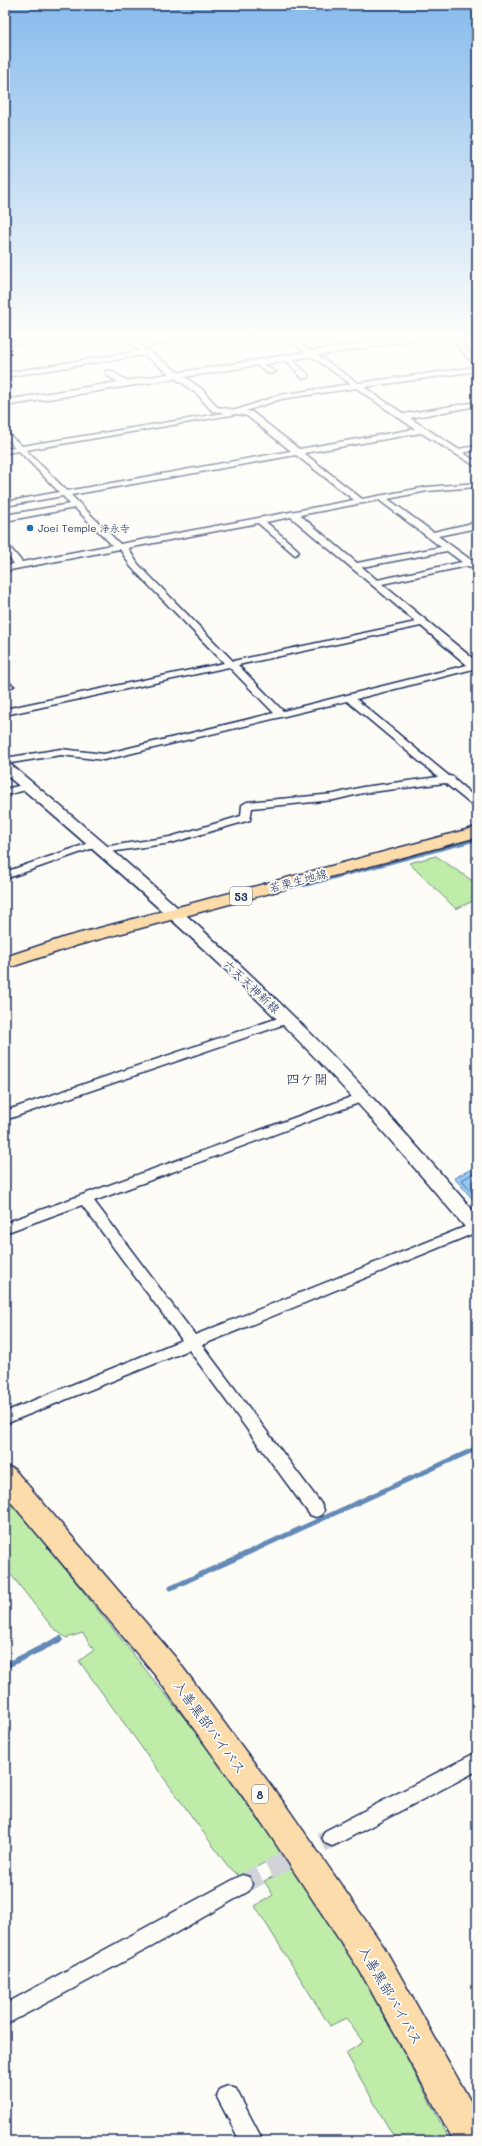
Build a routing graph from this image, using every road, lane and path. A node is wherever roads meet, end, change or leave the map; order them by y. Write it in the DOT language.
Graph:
graph roads {
  1 [pos="7,435"];
  2 [pos="103,435"];
  3 [pos="276,435"];
  4 [pos="393,435"];
  5 [pos="430,435"];
  6 [pos="477,448"];
  7 [pos="21,449"];
  8 [pos="5,452"];
  9 [pos="296,452"];
  10 [pos="456,452"];
  11 [pos="477,465"];
  12 [pos="477,485"];
  13 [pos="65,493"];
  14 [pos="380,497"];
  15 [pos="360,501"];
  16 [pos="5,504"];
  17 [pos="77,505"];
  18 [pos="293,514"];
  19 [pos="5,518"];
  20 [pos="259,520"];
  21 [pos="477,526"];
  22 [pos="430,535"];
  23 [pos="5,546"];
  24 [pos="120,546"];
  25 [pos="448,548"];
  26 [pos="295,552"];
  27 [pos="473,563"];
  28 [pos="20,565"];
  29 [pos="354,566"];
  30 [pos="5,568"];
  31 [pos="477,569"];
  32 [pos="375,583"];
  33 [pos="424,623"];
  34 [pos="231,663"];
  35 [pos="475,666"];
  36 [pos="349,698"];
  37 [pos="5,712"];
  38 [pos="280,714"];
  39 [pos="5,761"];
  40 [pos="5,767"];
  41 [pos="450,779"];
  42 [pos="27,787"];
  43 [pos="5,792"];
  44 [pos="477,804"];
  45 [pos="477,832"];
  46 [pos="99,847"];
  47 [pos="5,876"];
  48 [pos="175,914"];
  49 [pos="5,963"];
  50 [pos="286,1019"];
  51 [pos="362,1097"];
  52 [pos="5,1116"];
  53 [pos="85,1199"];
  54 [pos="476,1227"];
  55 [pos="5,1228"];
  56 [pos="191,1343"];
  57 [pos="6,1418"];
  58 [pos="5,1476"];
  59 [pos="316,1510"];
  60 [pos="477,1760"];
  61 [pos="332,1837"];
  62 [pos="242,1884"];
  63 [pos="5,2015"];
  64 [pos="228,2097"];
  65 [pos="252,2141"];
  66 [pos="473,2141"];
  1 -- 7 [label="street"];
  2 -- 7 [label="street"];
  3 -- 9 [label="street"];
  4 -- 9 [label="street"];
  5 -- 10 [label="street"];
  6 -- 10 [label="street"];
  7 -- 8 [label="street"];
  7 -- 13 [label="street"];
  9 -- 13 [label="street"];
  9 -- 15 [label="street"];
  10 -- 11 [label="street"];
  12 -- 14 [label="street"];
  13 -- 16 [label="street"];
  13 -- 17 [label="street"];
  14 -- 15 [label="street"];
  14 -- 22 [label="street"];
  15 -- 18 [label="street"];
  17 -- 19 [label="street"];
  17 -- 24 [label="street"];
  18 -- 20 [label="street"];
  18 -- 29 [label="street"];
  20 -- 24 [label="street"];
  20 -- 26 [label="street"];
  21 -- 22 [label="street"];
  22 -- 25 [label="street"];
  23 -- 28 [label="street"];
  24 -- 28 [label="street"];
  24 -- 34 [label="street"];
  25 -- 27 [label="street"];
  25 -- 29 [label="street"];
  27 -- 31 [label="street"];
  27 -- 32 [label="street"];
  28 -- 30 [label="street"];
  29 -- 32 [label="street"];
  32 -- 33 [label="street"];
  33 -- 34 [label="street"];
  33 -- 35 [label="street"];
  34 -- 37 [label="street"];
  34 -- 38 [label="street"];
  35 -- 36 [label="street"];
  36 -- 38 [label="street"];
  36 -- 41 [label="street"];
  38 -- 39 [label="street"];
  40 -- 42 [label="main road, 六天天神新線"];
  41 -- 44 [label="street"];
  41 -- 46 [label="street"];
  42 -- 43 [label="street"];
  42 -- 46 [label="main road, 六天天神新線"];
  45 -- 48 [label="main road, 若栗生地線 / 53"];
  46 -- 47 [label="street"];
  46 -- 48 [label="main road, 六天天神新線"];
  48 -- 49 [label="main road, 若栗生地線 / 53"];
  48 -- 50 [label="main road, 六天天神新線"];
  50 -- 51 [label="main road, 六天天神新線"];
  50 -- 52 [label="street"];
  51 -- 53 [label="street"];
  51 -- 54 [label="main road, 六天天神新線"];
  53 -- 55 [label="street"];
  53 -- 56 [label="street"];
  54 -- 56 [label="street"];
  56 -- 57 [label="street"];
  56 -- 59 [label="street"];
  58 -- 66 [label="highway, 入善黒部バイパス / 8"];
  60 -- 61 [label="street"];
  62 -- 63 [label="street"];
  64 -- 65 [label="street"];
}
